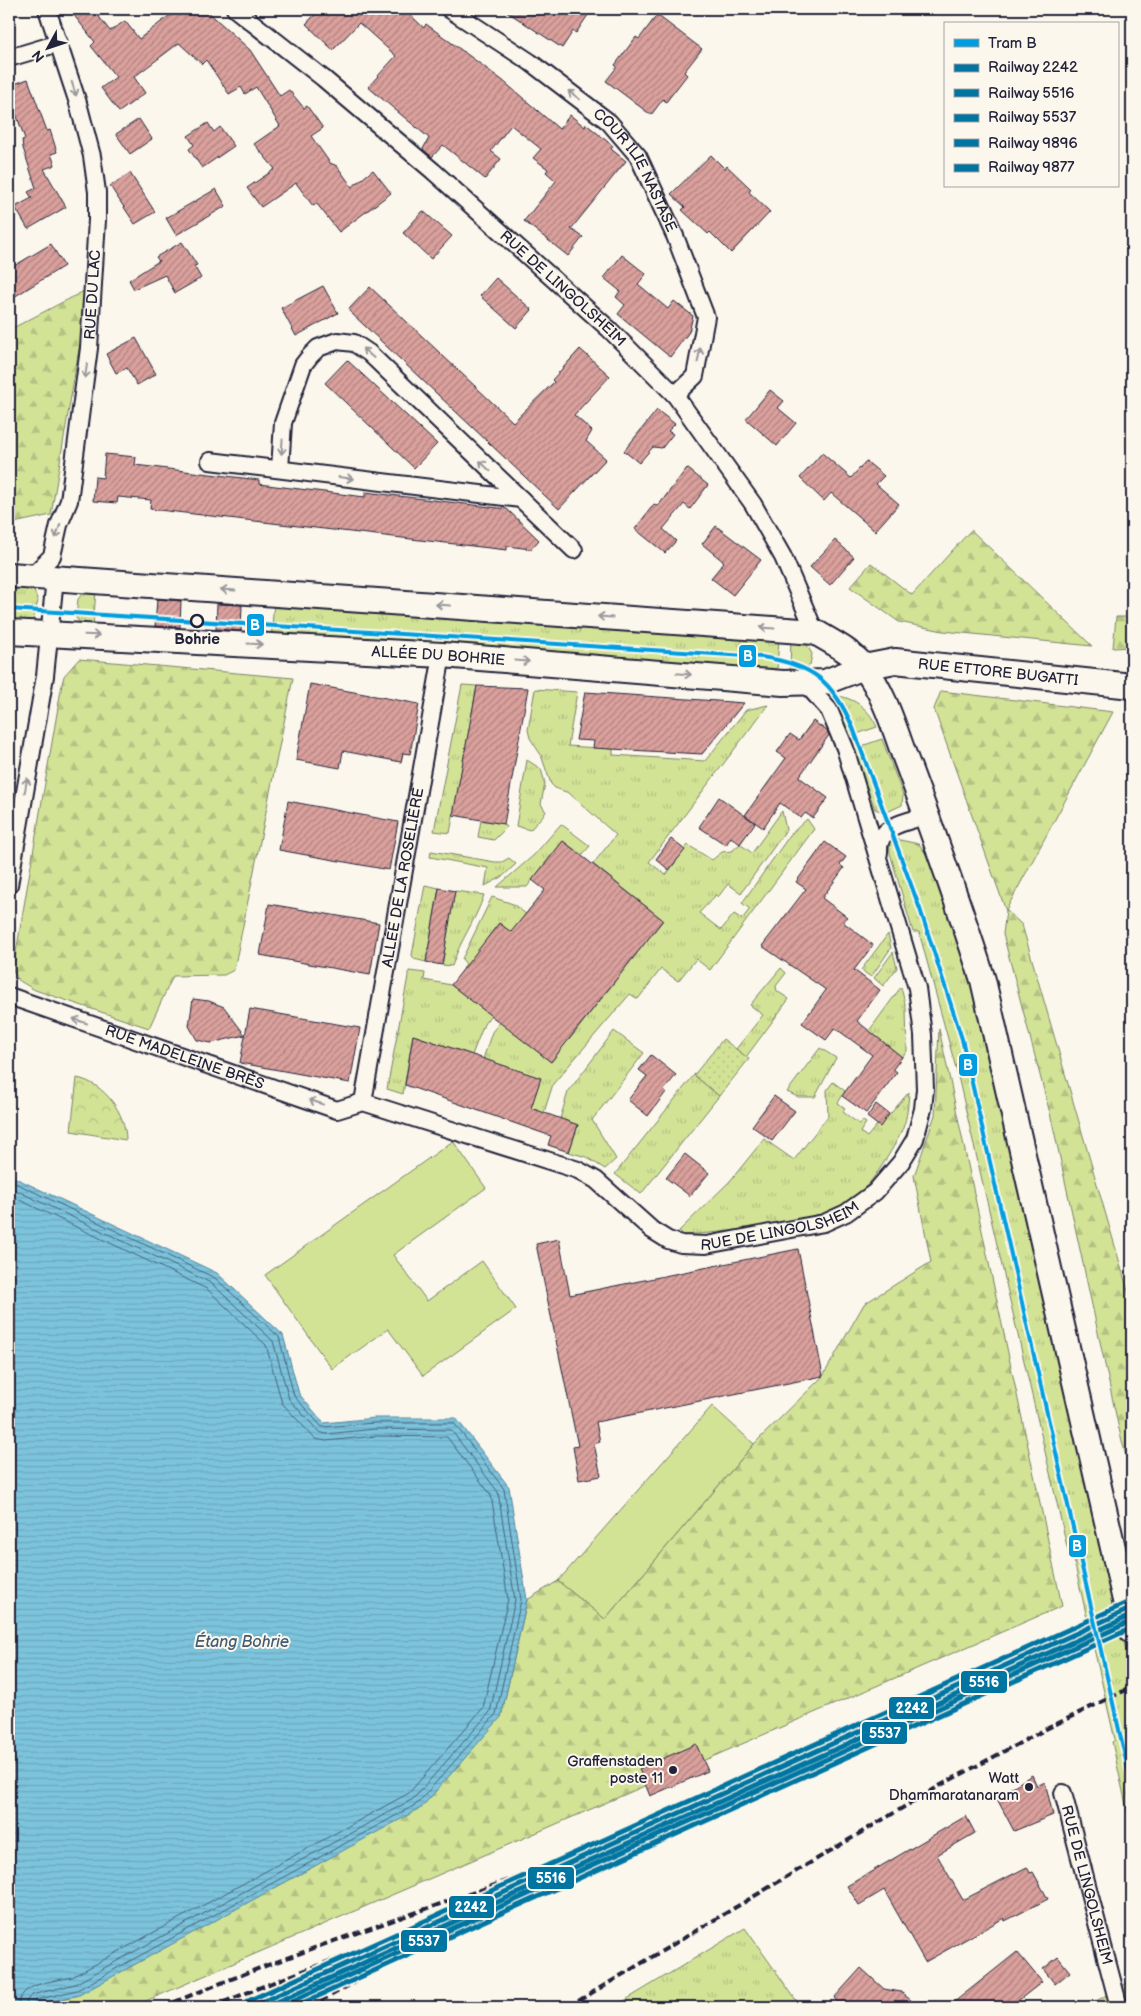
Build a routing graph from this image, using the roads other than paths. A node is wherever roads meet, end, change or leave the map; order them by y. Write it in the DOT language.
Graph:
graph roads {
  1 [pos="47,9"];
  2 [pos="235,9"];
  3 [pos="449,9"];
  4 [pos="59,43"];
  5 [pos="9,58"];
  6 [pos="675,395"];
  7 [pos="210,461"];
  8 [pos="280,469"];
  9 [pos="521,499"];
  10 [pos="574,550"];
  11 [pos="20,576"];
  12 [pos="55,578"];
  13 [pos="9,632"];
  14 [pos="815,632"];
  15 [pos="51,634"];
  16 [pos="442,655"];
  17 [pos="864,667"];
  18 [pos="806,684"];
  19 [pos="1132,686"];
  20 [pos="926,816"];
  21 [pos="879,860"];
  22 [pos="9,885"];
  23 [pos="9,996"];
  24 [pos="362,1102"];
  25 [pos="1132,1631"];
  26 [pos="1063,1793"];
  27 [pos="1119,2007"];
  1 -- 4 [label="street, RUE DU LAC"];
  2 -- 6 [label="street, RUE DE LINGOLSHEIM"];
  6 -- 3 [label="street, COUR ILIE NASTASE, one-way"];
  4 -- 5 [label="street"];
  4 -- 11 [label="street, RUE DU LAC, one-way"];
  6 -- 14 [label="street, RUE DE LINGOLSHEIM"];
  7 -- 8 [label="street"];
  8 -- 9 [label="street, one-way"];
  9 -- 8 [label="street, one-way"];
  9 -- 10 [label="street"];
  11 -- 12 [label="main road"];
  14 -- 12 [label="main road, one-way"];
  12 -- 15 [label="street"];
  13 -- 15 [label="main road, ALLÉE DU BOHRIE"];
  14 -- 17 [label="main road"];
  15 -- 16 [label="main road, ALLÉE DU BOHRIE, one-way"];
  22 -- 15 [label="street, one-way"];
  16 -- 18 [label="main road, ALLÉE DU BOHRIE, one-way"];
  16 -- 24 [label="street, ALLÉE DE LA ROSELIÈRE"];
  17 -- 18 [label="main road, ALLÉE DU BOHRIE"];
  17 -- 19 [label="main road, RUE ETTORE BUGATTI"];
  17 -- 20 [label="main road"];
  18 -- 21 [label="street, RUE DE LINGOLSHEIM"];
  20 -- 21 [label="street, RUE DE LINGOLSHEIM"];
  20 -- 25 [label="main road"];
  21 -- 24 [label="street, RUE DE LINGOLSHEIM"];
  24 -- 23 [label="street, RUE MADELEINE BRÈS, one-way"];
  26 -- 27 [label="street, RUE DE LINGOLSHEIM"];
}
